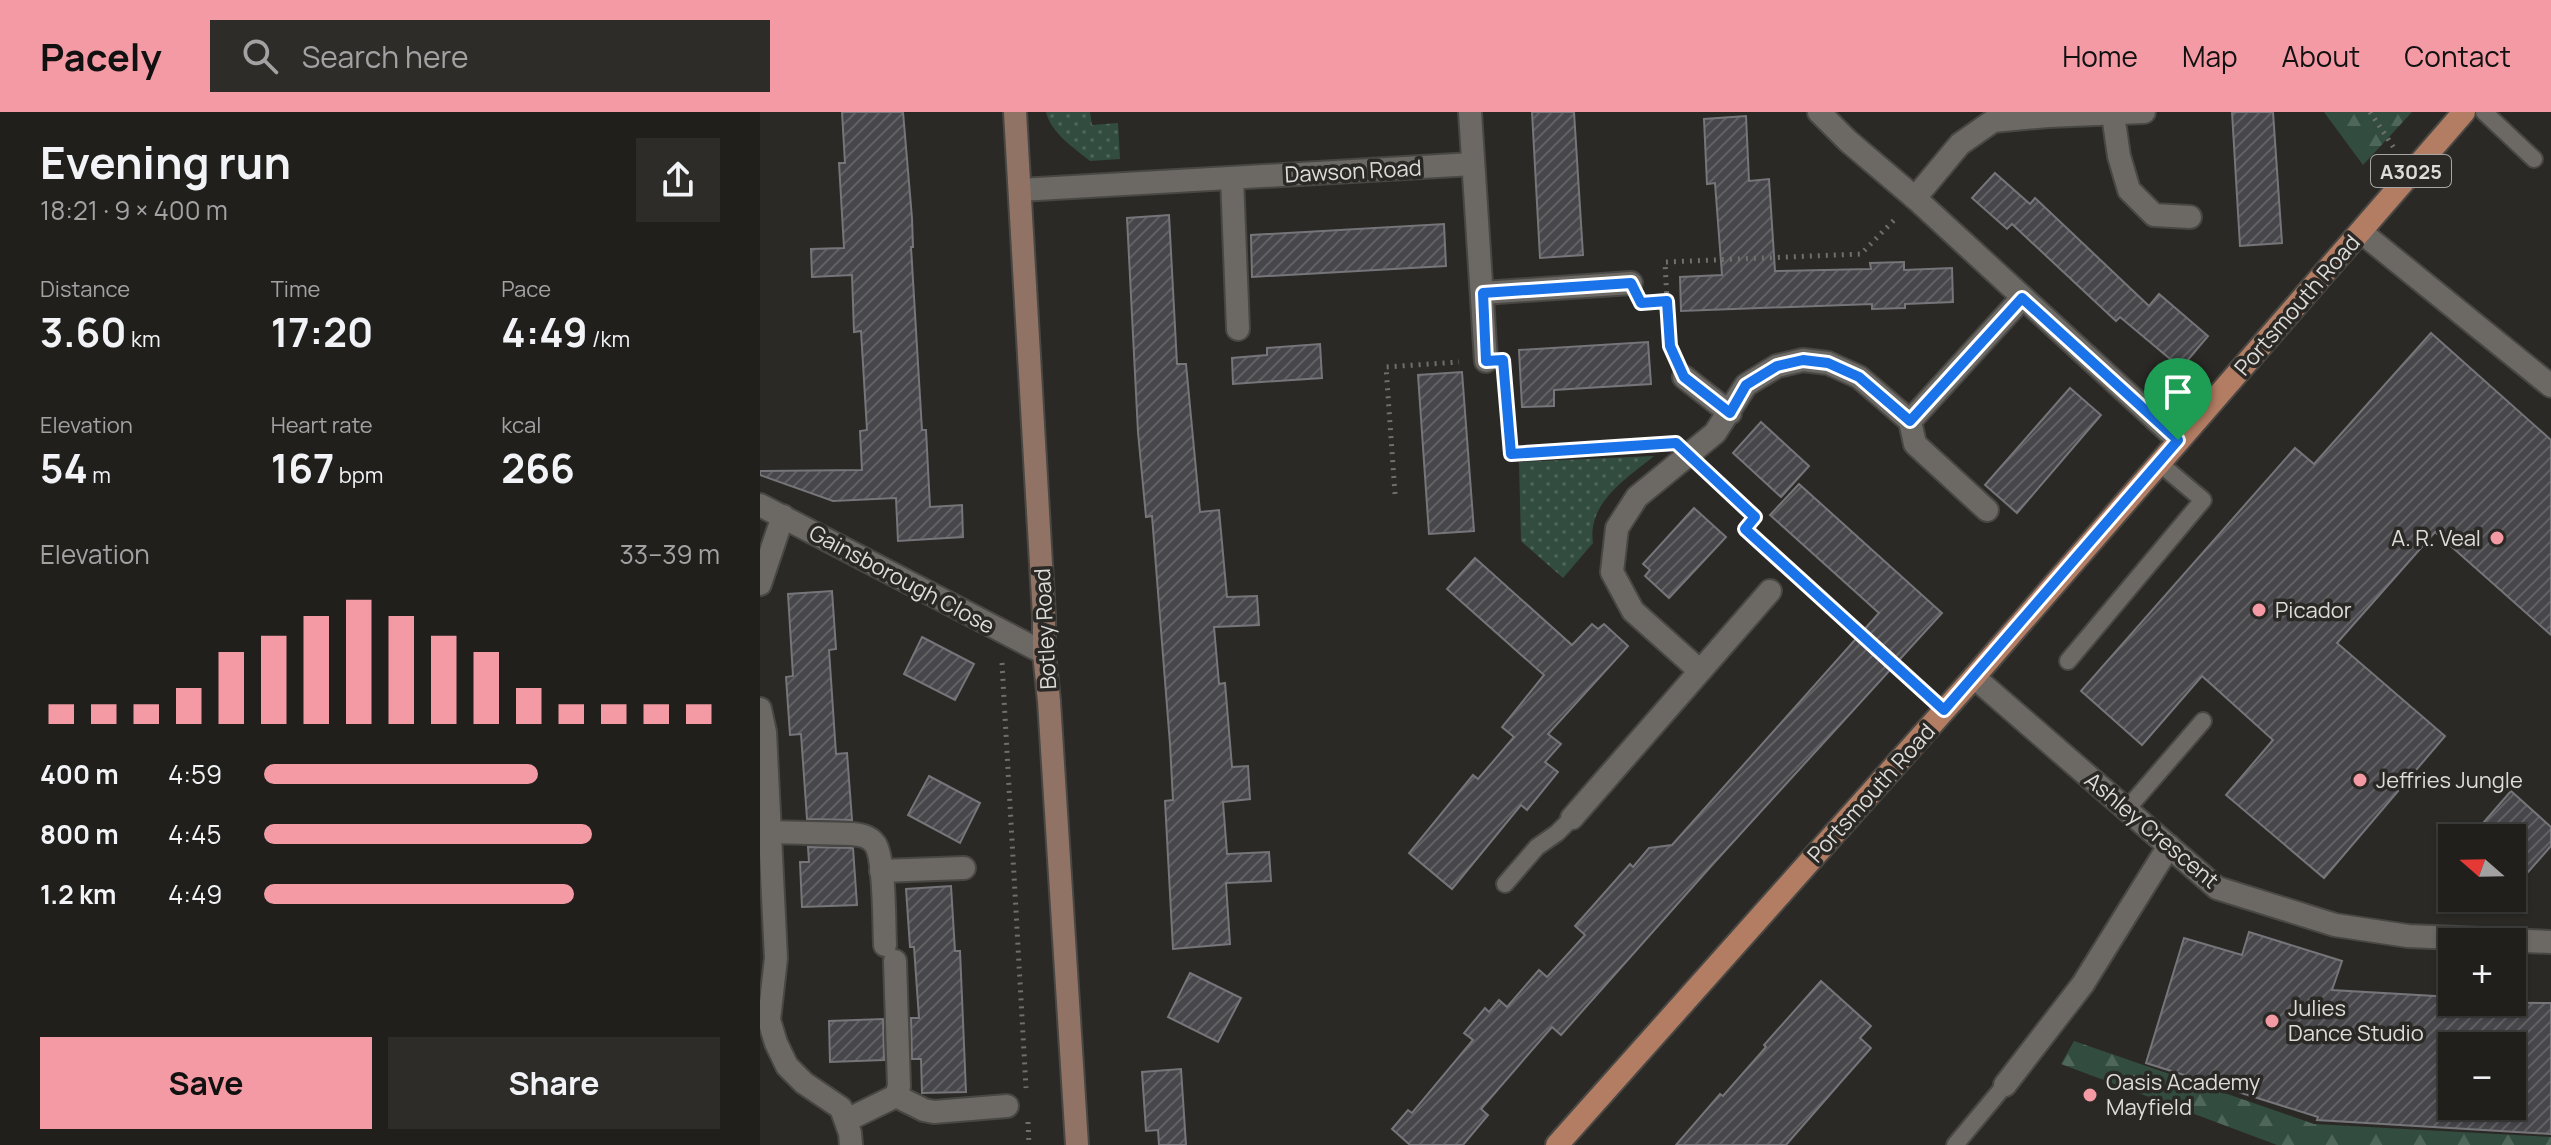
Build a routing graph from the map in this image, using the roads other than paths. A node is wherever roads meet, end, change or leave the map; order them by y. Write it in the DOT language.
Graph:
graph roads {
  1 [pos="1015,112"];
  2 [pos="1470,112"];
  3 [pos="1819,112"];
  4 [pos="2144,112"];
  5 [pos="2464,112"];
  6 [pos="2484,112"];
  7 [pos="2113,115"];
  8 [pos="2534,159"];
  9 [pos="1473,164"];
  10 [pos="1232,178"];
  11 [pos="1020,190"];
  12 [pos="1915,198"];
  13 [pos="2190,217"];
  14 [pos="2361,232"];
  15 [pos="1631,283"];
  16 [pos="1483,293"];
  17 [pos="2022,298"];
  18 [pos="1238,329"];
  19 [pos="1486,361"];
  20 [pos="1684,377"];
  21 [pos="2551,386"];
  22 [pos="1730,413"];
  23 [pos="1910,421"];
  24 [pos="2178,440"];
  25 [pos="2158,462"];
  26 [pos="760,505"];
  27 [pos="1987,510"];
  28 [pos="783,516"];
  29 [pos="760,584"];
  30 [pos="1770,591"];
  31 [pos="1044,653"];
  32 [pos="2068,661"];
  33 [pos="1699,670"];
  34 [pos="1974,677"];
  35 [pos="760,709"];
  36 [pos="2203,721"];
  37 [pos="2127,809"];
  38 [pos="1572,818"];
  39 [pos="769,832"];
  40 [pos="2169,846"];
  41 [pos="964,868"];
  42 [pos="881,871"];
  43 [pos="1505,884"];
  44 [pos="2551,942"];
  45 [pos="2005,1085"];
  46 [pos="896,1096"];
  47 [pos="1020,1106"];
  48 [pos="847,1120"];
  49 [pos="851,1145"];
  50 [pos="1077,1145"];
  51 [pos="1557,1145"];
  52 [pos="1955,1145"];
  1 -- 11 [label="main road, Botley Road"];
  2 -- 9 [label="street"];
  3 -- 12 [label="street"];
  4 -- 7 [label="street"];
  5 -- 14 [label="main road, Portsmouth Road / A3025"];
  6 -- 8 [label="lane"];
  7 -- 12 [label="street"];
  7 -- 13 [label="street"];
  9 -- 10 [label="street, Dawson Road"];
  9 -- 16 [label="street"];
  10 -- 11 [label="street, Dawson Road"];
  10 -- 18 [label="street"];
  11 -- 31 [label="main road, Botley Road"];
  12 -- 17 [label="street"];
  14 -- 21 [label="street"];
  14 -- 24 [label="main road, Portsmouth Road / A3025"];
  15 -- 16 [label="street"];
  16 -- 19 [label="street"];
  17 -- 23 [label="street"];
  17 -- 24 [label="street"];
  20 -- 22 [label="street"];
  22 -- 23 [label="street"];
  22 -- 33 [label="street"];
  23 -- 27 [label="street"];
  24 -- 25 [label="main road, Portsmouth Road / A3025"];
  25 -- 32 [label="lane"];
  25 -- 34 [label="main road, Portsmouth Road / A3025"];
  26 -- 28 [label="street, Gainsborough Close"];
  28 -- 29 [label="street"];
  28 -- 31 [label="street, Gainsborough Close"];
  30 -- 33 [label="street"];
  31 -- 50 [label="main road, Botley Road"];
  33 -- 38 [label="street"];
  34 -- 37 [label="street, Ashley Crescent"];
  34 -- 51 [label="main road, Portsmouth Road / A3025"];
  35 -- 39 [label="street"];
  36 -- 37 [label="lane"];
  37 -- 40 [label="street, Ashley Crescent"];
  38 -- 43 [label="lane"];
  39 -- 42 [label="street"];
  39 -- 48 [label="street"];
  40 -- 44 [label="street, Ashley Crescent"];
  40 -- 45 [label="street"];
  41 -- 42 [label="street"];
  42 -- 46 [label="street"];
  45 -- 52 [label="lane"];
  46 -- 47 [label="street"];
  46 -- 48 [label="street"];
  48 -- 49 [label="street"];
}
